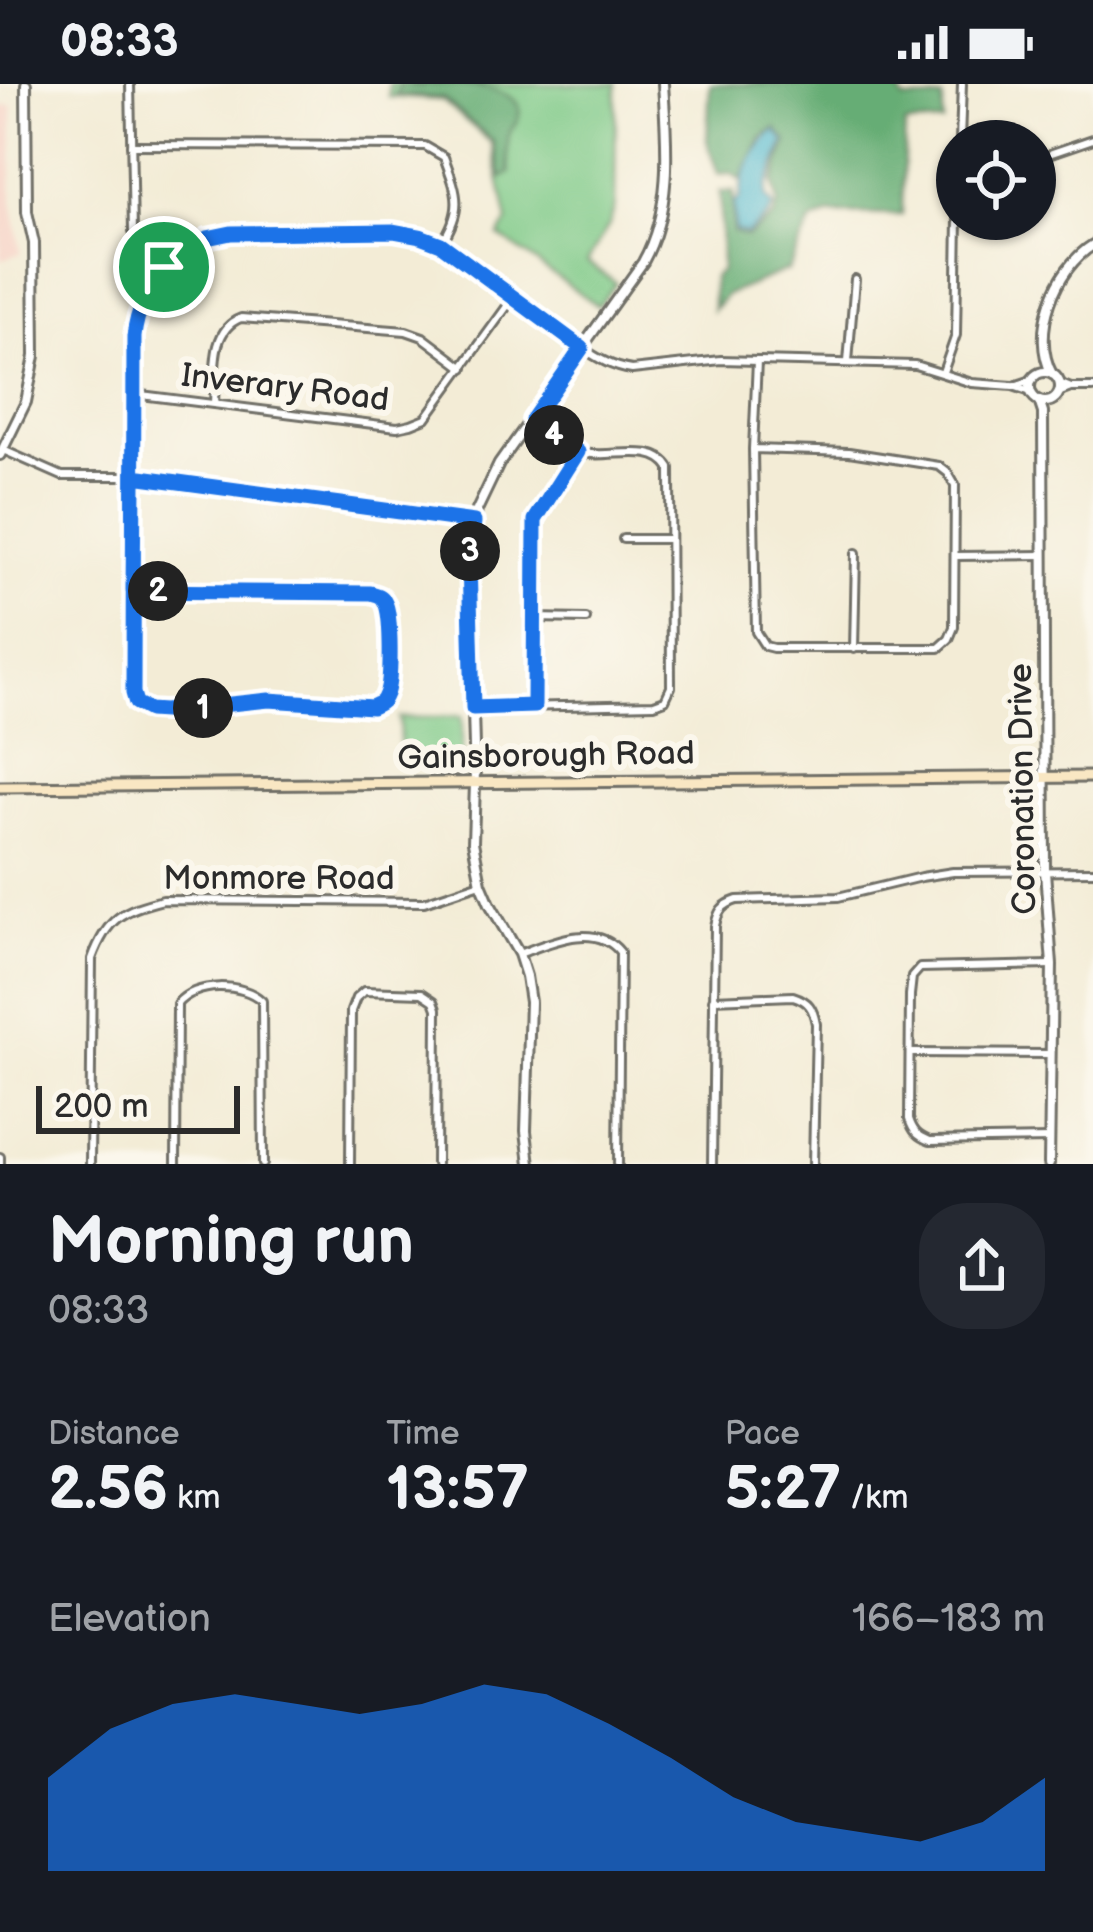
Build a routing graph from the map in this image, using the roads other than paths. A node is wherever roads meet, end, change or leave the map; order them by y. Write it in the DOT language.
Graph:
graph roads {
  1 [pos="26,84"];
  2 [pos="130,84"];
  3 [pos="663,84"];
  4 [pos="962,84"];
  5 [pos="961,120"];
  6 [pos="1093,139"];
  7 [pos="131,145"];
  8 [pos="1056,152"];
  9 [pos="958,240"];
  10 [pos="441,244"];
  11 [pos="1093,245"];
  12 [pos="164,267"];
  13 [pos="855,279"];
  14 [pos="513,298"];
  15 [pos="582,348"];
  16 [pos="757,361"];
  17 [pos="1044,361"];
  18 [pos="848,362"];
  19 [pos="464,368"];
  20 [pos="943,372"];
  21 [pos="1034,377"];
  22 [pos="1013,386"];
  23 [pos="1093,388"];
  24 [pos="1052,390"];
  25 [pos="1031,392"];
  26 [pos="134,394"];
  27 [pos="214,403"];
  28 [pos="532,420"];
  29 [pos="753,449"];
  30 [pos="578,452"];
  31 [pos="2,453"];
  32 [pos="134,476"];
  33 [pos="474,522"];
  34 [pos="623,539"];
  35 [pos="669,539"];
  36 [pos="856,553"];
  37 [pos="1043,555"];
  38 [pos="955,556"];
  39 [pos="133,591"];
  40 [pos="534,618"];
  41 [pos="586,619"];
  42 [pos="854,649"];
  43 [pos="534,706"];
  44 [pos="473,708"];
  45 [pos="1044,777"];
  46 [pos="1093,777"];
  47 [pos="475,784"];
  48 [pos="0,788"];
  49 [pos="1045,871"];
  50 [pos="1093,871"];
  51 [pos="481,883"];
  52 [pos="520,954"];
  53 [pos="1052,965"];
  54 [pos="713,999"];
  55 [pos="910,1052"];
  56 [pos="1051,1054"];
  57 [pos="1050,1139"];
  58 [pos="90,1164"];
  59 [pos="176,1164"];
  60 [pos="263,1164"];
  61 [pos="350,1164"];
  62 [pos="436,1164"];
  63 [pos="530,1164"];
  64 [pos="618,1164"];
  65 [pos="712,1164"];
  66 [pos="814,1164"];
  67 [pos="1049,1164"];
  1 -- 31 [label="street"];
  2 -- 7 [label="street"];
  3 -- 15 [label="street"];
  4 -- 5 [label="street"];
  6 -- 8 [label="street"];
  7 -- 10 [label="street"];
  7 -- 12 [label="street"];
  9 -- 20 [label="street"];
  10 -- 12 [label="street"];
  10 -- 14 [label="street"];
  11 -- 17 [label="street"];
  12 -- 26 [label="street"];
  13 -- 18 [label="street"];
  14 -- 15 [label="street"];
  14 -- 19 [label="street, Inverary Road"];
  15 -- 16 [label="street"];
  15 -- 28 [label="street"];
  16 -- 18 [label="street"];
  16 -- 29 [label="street"];
  17 -- 21 [label="street"];
  17 -- 24 [label="street"];
  18 -- 20 [label="street"];
  19 -- 27 [label="street, Inverary Road"];
  19 -- 27 [label="street"];
  20 -- 22 [label="street"];
  21 -- 22 [label="street"];
  21 -- 24 [label="street"];
  21 -- 25 [label="street"];
  22 -- 25 [label="street"];
  23 -- 24 [label="street"];
  24 -- 25 [label="street"];
  24 -- 37 [label="street, Coronation Drive"];
  26 -- 27 [label="street, Inverary Road"];
  26 -- 32 [label="street"];
  28 -- 30 [label="street"];
  28 -- 33 [label="street"];
  29 -- 38 [label="street"];
  29 -- 42 [label="street"];
  30 -- 35 [label="street"];
  30 -- 40 [label="street"];
  31 -- 32 [label="street"];
  32 -- 33 [label="street"];
  32 -- 39 [label="street"];
  33 -- 44 [label="street"];
  34 -- 35 [label="street"];
  35 -- 43 [label="street"];
  36 -- 42 [label="street"];
  37 -- 38 [label="street"];
  37 -- 45 [label="street, Coronation Drive"];
  38 -- 42 [label="street"];
  39 -- 39 [label="street"];
  40 -- 41 [label="street"];
  40 -- 43 [label="street"];
  43 -- 44 [label="street"];
  44 -- 47 [label="street"];
  45 -- 46 [label="main road, Gainsborough Road"];
  45 -- 47 [label="main road, Gainsborough Road"];
  45 -- 49 [label="street, Coronation Drive"];
  47 -- 48 [label="main road, Gainsborough Road"];
  47 -- 51 [label="street"];
  49 -- 50 [label="street"];
  49 -- 53 [label="street, Coronation Drive"];
  49 -- 54 [label="street"];
  51 -- 52 [label="street"];
  51 -- 58 [label="street, Monmore Road"];
  52 -- 63 [label="street"];
  52 -- 64 [label="street"];
  53 -- 55 [label="street"];
  53 -- 56 [label="street, Coronation Drive"];
  54 -- 65 [label="street"];
  54 -- 66 [label="street"];
  55 -- 56 [label="street"];
  55 -- 57 [label="street"];
  56 -- 57 [label="street, Coronation Drive"];
  57 -- 67 [label="street, Coronation Drive"];
  59 -- 60 [label="street"];
  61 -- 62 [label="street"];
}
